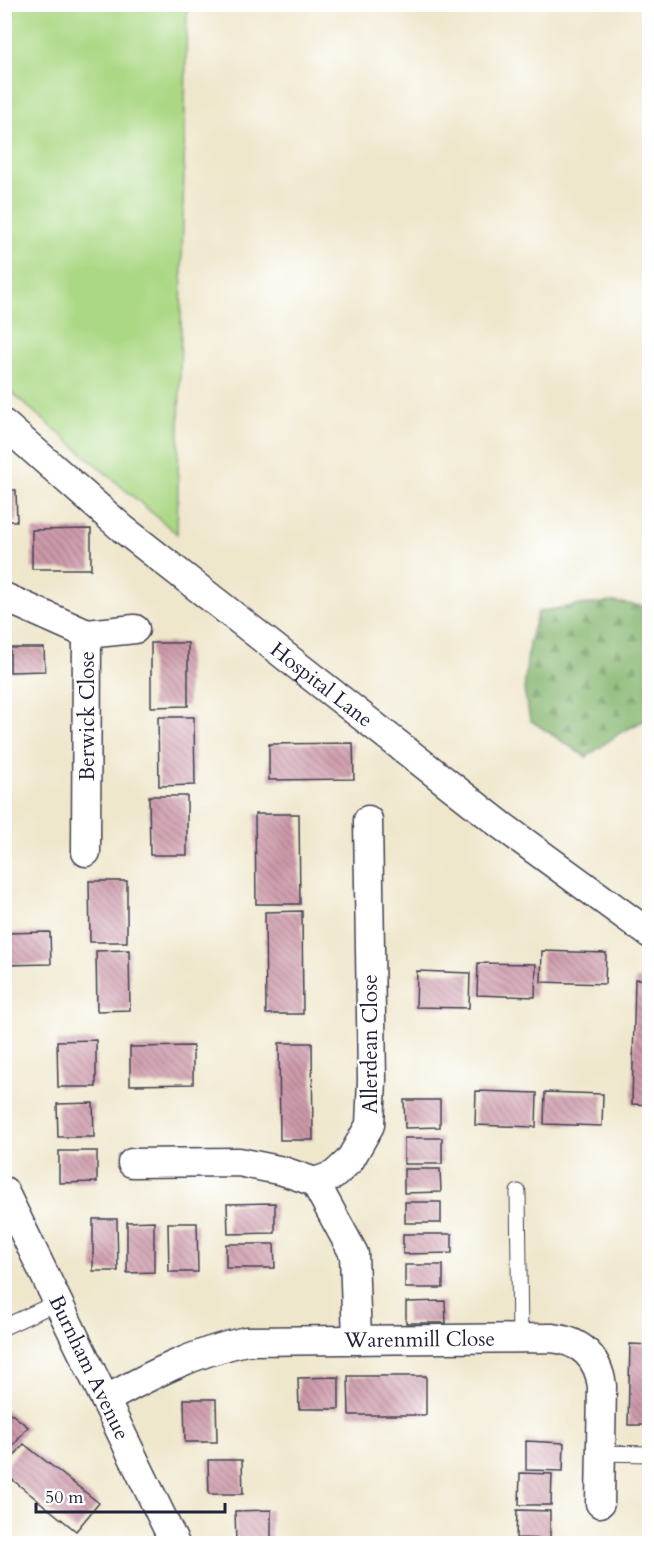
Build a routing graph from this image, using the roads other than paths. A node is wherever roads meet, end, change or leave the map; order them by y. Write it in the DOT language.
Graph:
graph roads {
  1 [pos="4,424"];
  2 [pos="4,597"];
  3 [pos="135,629"];
  4 [pos="87,634"];
  5 [pos="368,820"];
  6 [pos="86,852"];
  7 [pos="650,934"];
  8 [pos="132,1163"];
  9 [pos="315,1182"];
  10 [pos="4,1191"];
  11 [pos="518,1192"];
  12 [pos="58,1302"];
  13 [pos="4,1327"];
  14 [pos="520,1338"];
  15 [pos="357,1340"];
  16 [pos="105,1400"];
  17 [pos="601,1453"];
  18 [pos="650,1454"];
  19 [pos="600,1503"];
  20 [pos="166,1541"];
  1 -- 7 [label="street, Hospital Lane"];
  2 -- 4 [label="street, Berwick Close"];
  3 -- 4 [label="street"];
  4 -- 6 [label="street, Berwick Close"];
  5 -- 9 [label="street, Allerdean Close"];
  8 -- 9 [label="street"];
  9 -- 15 [label="street"];
  10 -- 12 [label="street, Burnham Avenue"];
  11 -- 14 [label="lane"];
  12 -- 13 [label="lane"];
  12 -- 16 [label="street, Burnham Avenue"];
  14 -- 15 [label="street, Warenmill Close"];
  14 -- 17 [label="street, Warenmill Close"];
  15 -- 16 [label="street, Warenmill Close"];
  16 -- 20 [label="street, Burnham Avenue"];
  17 -- 18 [label="lane"];
  17 -- 19 [label="street, Warenmill Close"];
}
